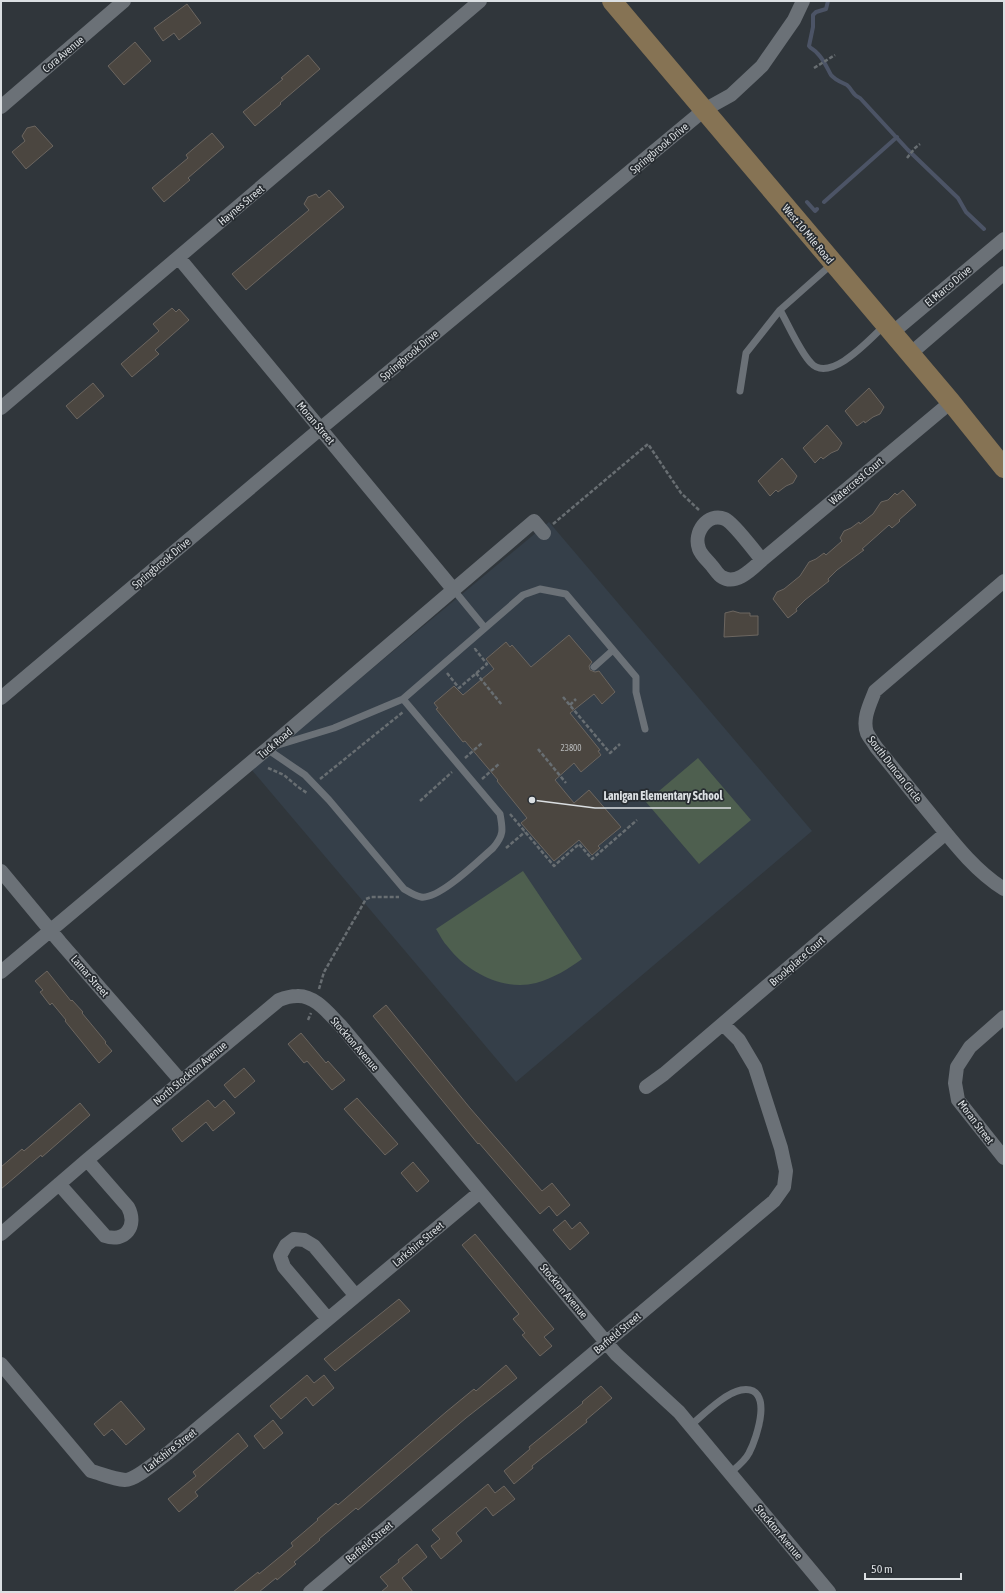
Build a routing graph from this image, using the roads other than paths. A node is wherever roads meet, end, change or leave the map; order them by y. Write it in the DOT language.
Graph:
graph roads {
  1 [pos="124,1"];
  2 [pos="480,1"];
  3 [pos="612,1"];
  4 [pos="803,1"];
  5 [pos="1,107"];
  6 [pos="704,110"];
  7 [pos="1004,239"];
  8 [pos="179,258"];
  9 [pos="833,263"];
  10 [pos="1004,273"];
  11 [pos="780,310"];
  12 [pos="888,328"];
  13 [pos="910,354"];
  14 [pos="740,391"];
  15 [pos="951,402"];
  16 [pos="1,408"];
  17 [pos="320,429"];
  18 [pos="1004,468"];
  19 [pos="544,533"];
  20 [pos="762,560"];
  21 [pos="1004,581"];
  22 [pos="453,589"];
  23 [pos="484,628"];
  24 [pos="613,650"];
  25 [pos="594,667"];
  26 [pos="1,698"];
  27 [pos="403,699"];
  28 [pos="645,729"];
  29 [pos="268,749"];
  30 [pos="946,833"];
  31 [pos="1,871"];
  32 [pos="1004,889"];
  33 [pos="50,930"];
  34 [pos="1,972"];
  35 [pos="297,996"];
  36 [pos="1004,1017"];
  37 [pos="723,1024"];
  38 [pos="181,1081"];
  39 [pos="646,1087"];
  40 [pos="1004,1158"];
  41 [pos="87,1160"];
  42 [pos="59,1184"];
  43 [pos="480,1192"];
  44 [pos="1,1234"];
  45 [pos="356,1296"];
  46 [pos="328,1319"];
  47 [pos="606,1342"];
  48 [pos="1,1364"];
  49 [pos="691,1425"];
  50 [pos="730,1473"];
  51 [pos="310,1592"];
  52 [pos="829,1592"];
  1 -- 5 [label="street, Cora Avenue"];
  2 -- 8 [label="street, Haynes Street"];
  3 -- 6 [label="street, West 10 Mile Road"];
  4 -- 6 [label="street, Springbrook Drive"];
  6 -- 9 [label="street, West 10 Mile Road"];
  6 -- 17 [label="street, Springbrook Drive"];
  7 -- 12 [label="street, El Marco Drive"];
  8 -- 16 [label="street, Haynes Street"];
  8 -- 17 [label="street, Moran Street"];
  9 -- 11 [label="lane"];
  9 -- 12 [label="street, West 10 Mile Road"];
  10 -- 13 [label="street"];
  11 -- 12 [label="lane"];
  11 -- 14 [label="lane"];
  12 -- 13 [label="street, West 10 Mile Road"];
  13 -- 15 [label="street, West 10 Mile Road"];
  15 -- 18 [label="street, West 10 Mile Road"];
  15 -- 20 [label="street, Watercrest Court"];
  17 -- 22 [label="street, Moran Street"];
  17 -- 26 [label="street, Springbrook Drive"];
  19 -- 22 [label="street, Tuck Road"];
  20 -- 20 [label="street, Watercrest Court"];
  21 -- 30 [label="street, South Duncan Circle"];
  22 -- 23 [label="lane"];
  22 -- 29 [label="street, Tuck Road"];
  23 -- 24 [label="lane"];
  23 -- 27 [label="lane"];
  24 -- 25 [label="lane"];
  24 -- 28 [label="lane"];
  27 -- 29 [label="lane"];
  27 -- 29 [label="lane"];
  29 -- 33 [label="street, Tuck Road"];
  30 -- 32 [label="street, South Duncan Circle"];
  30 -- 37 [label="street, Brookplace Court"];
  31 -- 33 [label="street, Lamar Street"];
  33 -- 34 [label="street, Tuck Road"];
  33 -- 38 [label="street, Lamar Street"];
  35 -- 38 [label="street, North Stockton Avenue"];
  35 -- 43 [label="street, Stockton Avenue"];
  36 -- 40 [label="street, Moran Street"];
  37 -- 39 [label="street, Brookplace Court"];
  37 -- 47 [label="street, Barfield Street"];
  38 -- 41 [label="street, North Stockton Avenue"];
  41 -- 42 [label="street, North Stockton Avenue"];
  41 -- 42 [label="street"];
  42 -- 44 [label="street, North Stockton Avenue"];
  43 -- 45 [label="street, Larkshire Street"];
  43 -- 47 [label="street, Stockton Avenue"];
  45 -- 46 [label="street, Larkshire Street"];
  45 -- 46 [label="street"];
  46 -- 48 [label="street, Larkshire Street"];
  47 -- 49 [label="street, Stockton Avenue"];
  47 -- 51 [label="street, Barfield Street"];
  49 -- 50 [label="street, Stockton Avenue"];
  49 -- 50 [label="lane"];
  50 -- 52 [label="street, Stockton Avenue"];
}
